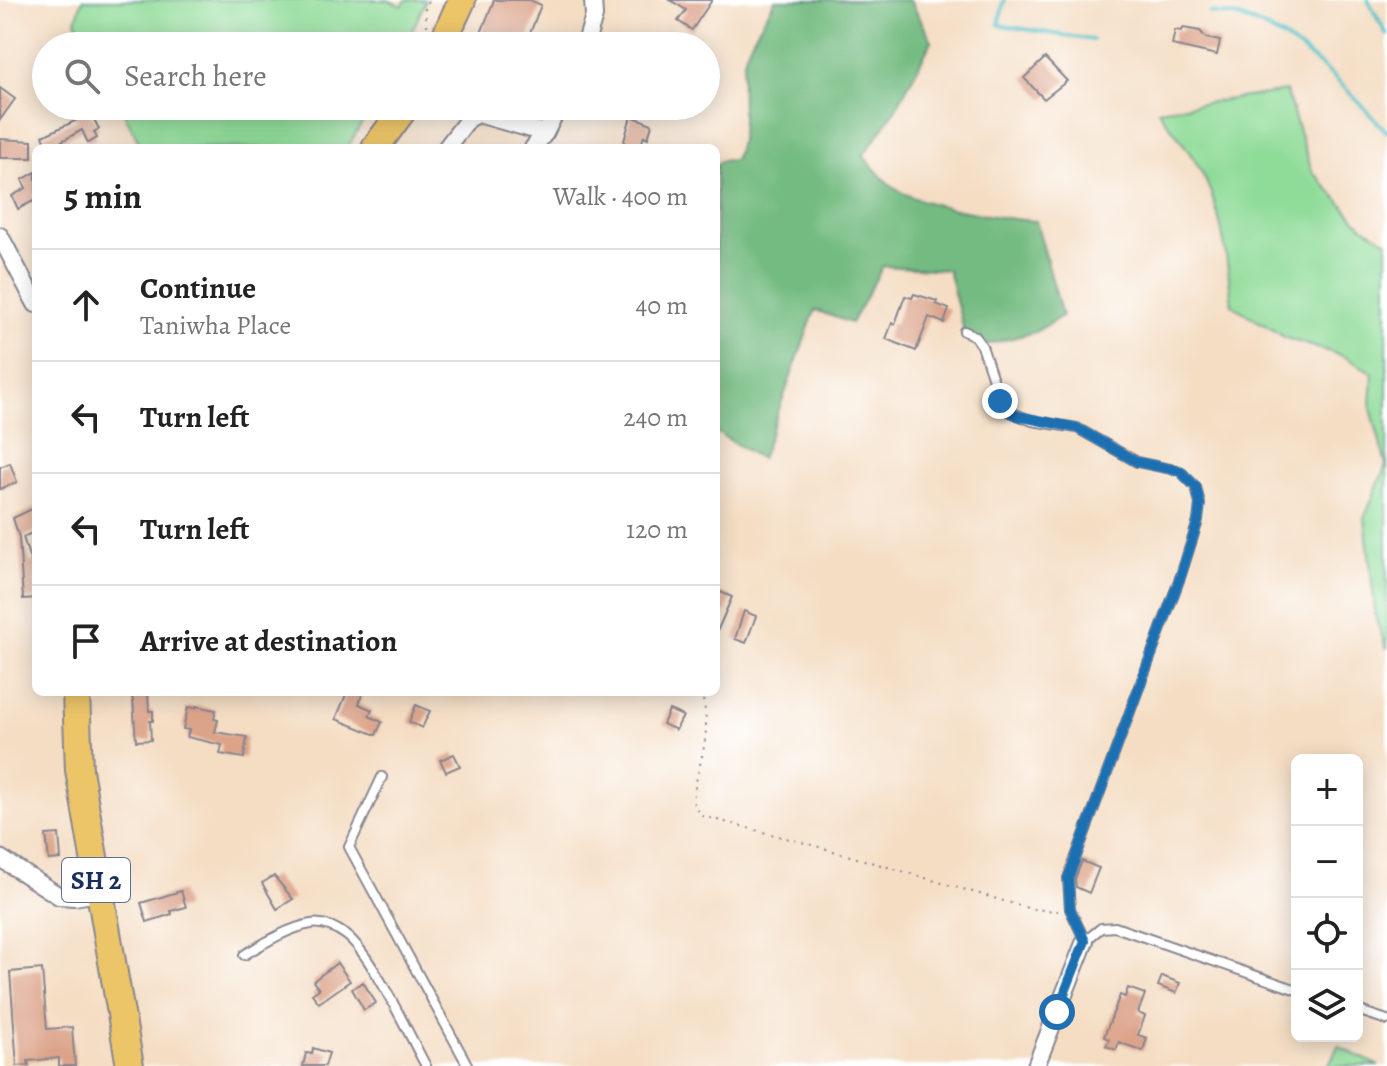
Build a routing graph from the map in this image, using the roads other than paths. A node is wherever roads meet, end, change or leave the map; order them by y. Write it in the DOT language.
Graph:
graph roads {
  1 [pos="462,0"];
  2 [pos="593,0"];
  3 [pos="432,27"];
  4 [pos="589,32"];
  5 [pos="380,120"];
  6 [pos="396,120"];
  7 [pos="467,120"];
  8 [pos="499,120"];
  9 [pos="552,120"];
  10 [pos="545,133"];
  11 [pos="365,144"];
  12 [pos="378,144"];
  13 [pos="449,144"];
  14 [pos="536,144"];
  15 [pos="0,236"];
  16 [pos="32,296"];
  17 [pos="964,331"];
  18 [pos="76,696"];
  19 [pos="382,777"];
  20 [pos="0,858"];
  21 [pos="98,893"];
  22 [pos="1085,941"];
  23 [pos="244,955"];
  24 [pos="1291,988"];
  25 [pos="1363,1012"];
  26 [pos="1387,1020"];
  27 [pos="130,1066"];
  28 [pos="426,1066"];
  29 [pos="468,1066"];
  30 [pos="1036,1066"];
  1 -- 3 [label="highway"];
  2 -- 4 [label="street"];
  5 -- 11 [label="highway"];
  6 -- 12 [label="highway"];
  7 -- 13 [label="street"];
  8 -- 10 [label="street"];
  9 -- 10 [label="street"];
  10 -- 14 [label="street"];
  15 -- 16 [label="street"];
  17 -- 22 [label="lane"];
  18 -- 21 [label="highway, SH 2"];
  19 -- 29 [label="lane"];
  20 -- 21 [label="street"];
  21 -- 27 [label="highway, SH 2"];
  22 -- 24 [label="lane"];
  22 -- 30 [label="street"];
  23 -- 28 [label="lane"];
  25 -- 26 [label="lane"];
}
